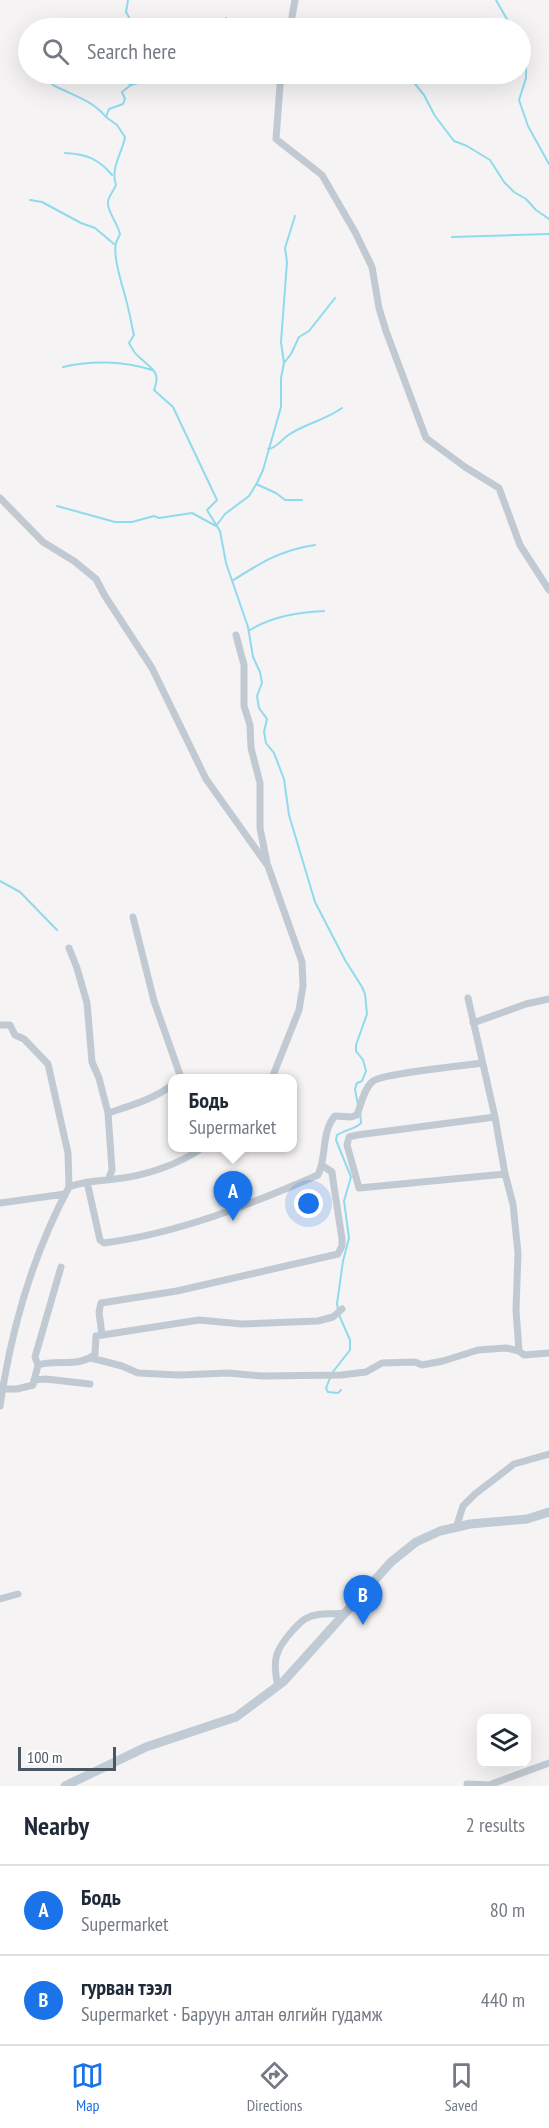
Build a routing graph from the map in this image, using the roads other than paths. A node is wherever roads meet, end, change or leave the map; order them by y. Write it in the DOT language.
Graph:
graph roads {
  1 [pos="295,0"];
  2 [pos="293,18"];
  3 [pos="280,84"];
  4 [pos="0,498"];
  5 [pos="549,590"];
  6 [pos="236,635"];
  7 [pos="268,866"];
  8 [pos="133,917"];
  9 [pos="69,948"];
  10 [pos="468,998"];
  11 [pos="549,999"];
  12 [pos="473,1023"];
  13 [pos="0,1025"];
  14 [pos="482,1064"];
  15 [pos="180,1074"];
  16 [pos="274,1074"];
  17 [pos="168,1088"];
  18 [pos="108,1113"];
  19 [pos="495,1117"];
  20 [pos="196,1152"];
  21 [pos="322,1166"];
  22 [pos="505,1174"];
  23 [pos="108,1180"];
  24 [pos="87,1182"];
  25 [pos="67,1190"];
  26 [pos="0,1203"];
  27 [pos="61,1267"];
  28 [pos="342,1309"];
  29 [pos="102,1335"];
  30 [pos="519,1351"];
  31 [pos="549,1353"];
  32 [pos="91,1358"];
  33 [pos="38,1365"];
  34 [pos="34,1380"];
  35 [pos="90,1384"];
  36 [pos="2,1389"];
  37 [pos="0,1406"];
  38 [pos="549,1454"];
  39 [pos="549,1512"];
  40 [pos="456,1528"];
  41 [pos="18,1594"];
  42 [pos="0,1599"];
  43 [pos="344,1613"];
  44 [pos="278,1686"];
  45 [pos="549,1763"];
  46 [pos="467,1784"];
  47 [pos="65,1786"];
  48 [pos="489,1786"];
  1 -- 2 [label="street"];
  3 -- 5 [label="street"];
  4 -- 7 [label="street"];
  6 -- 7 [label="street"];
  7 -- 16 [label="street"];
  8 -- 15 [label="street"];
  9 -- 18 [label="street"];
  10 -- 12 [label="street"];
  11 -- 12 [label="street"];
  12 -- 14 [label="street"];
  13 -- 25 [label="street"];
  14 -- 19 [label="street"];
  14 -- 21 [label="street"];
  17 -- 18 [label="street"];
  18 -- 23 [label="street"];
  19 -- 22 [label="street"];
  19 -- 22 [label="street"];
  20 -- 23 [label="street"];
  21 -- 24 [label="street"];
  21 -- 29 [label="street"];
  22 -- 30 [label="street"];
  23 -- 24 [label="street"];
  24 -- 25 [label="street"];
  25 -- 26 [label="street"];
  25 -- 36 [label="street"];
  27 -- 33 [label="street"];
  28 -- 29 [label="street"];
  29 -- 32 [label="street"];
  30 -- 31 [label="street"];
  30 -- 32 [label="street"];
  32 -- 33 [label="street"];
  33 -- 34 [label="street"];
  34 -- 35 [label="street"];
  34 -- 36 [label="street"];
  36 -- 37 [label="street"];
  38 -- 40 [label="street"];
  39 -- 40 [label="main road"];
  40 -- 43 [label="main road"];
  41 -- 42 [label="street"];
  43 -- 44 [label="main road"];
  43 -- 44 [label="street"];
  44 -- 47 [label="main road"];
  45 -- 48 [label="street"];
  46 -- 48 [label="street"];
}
